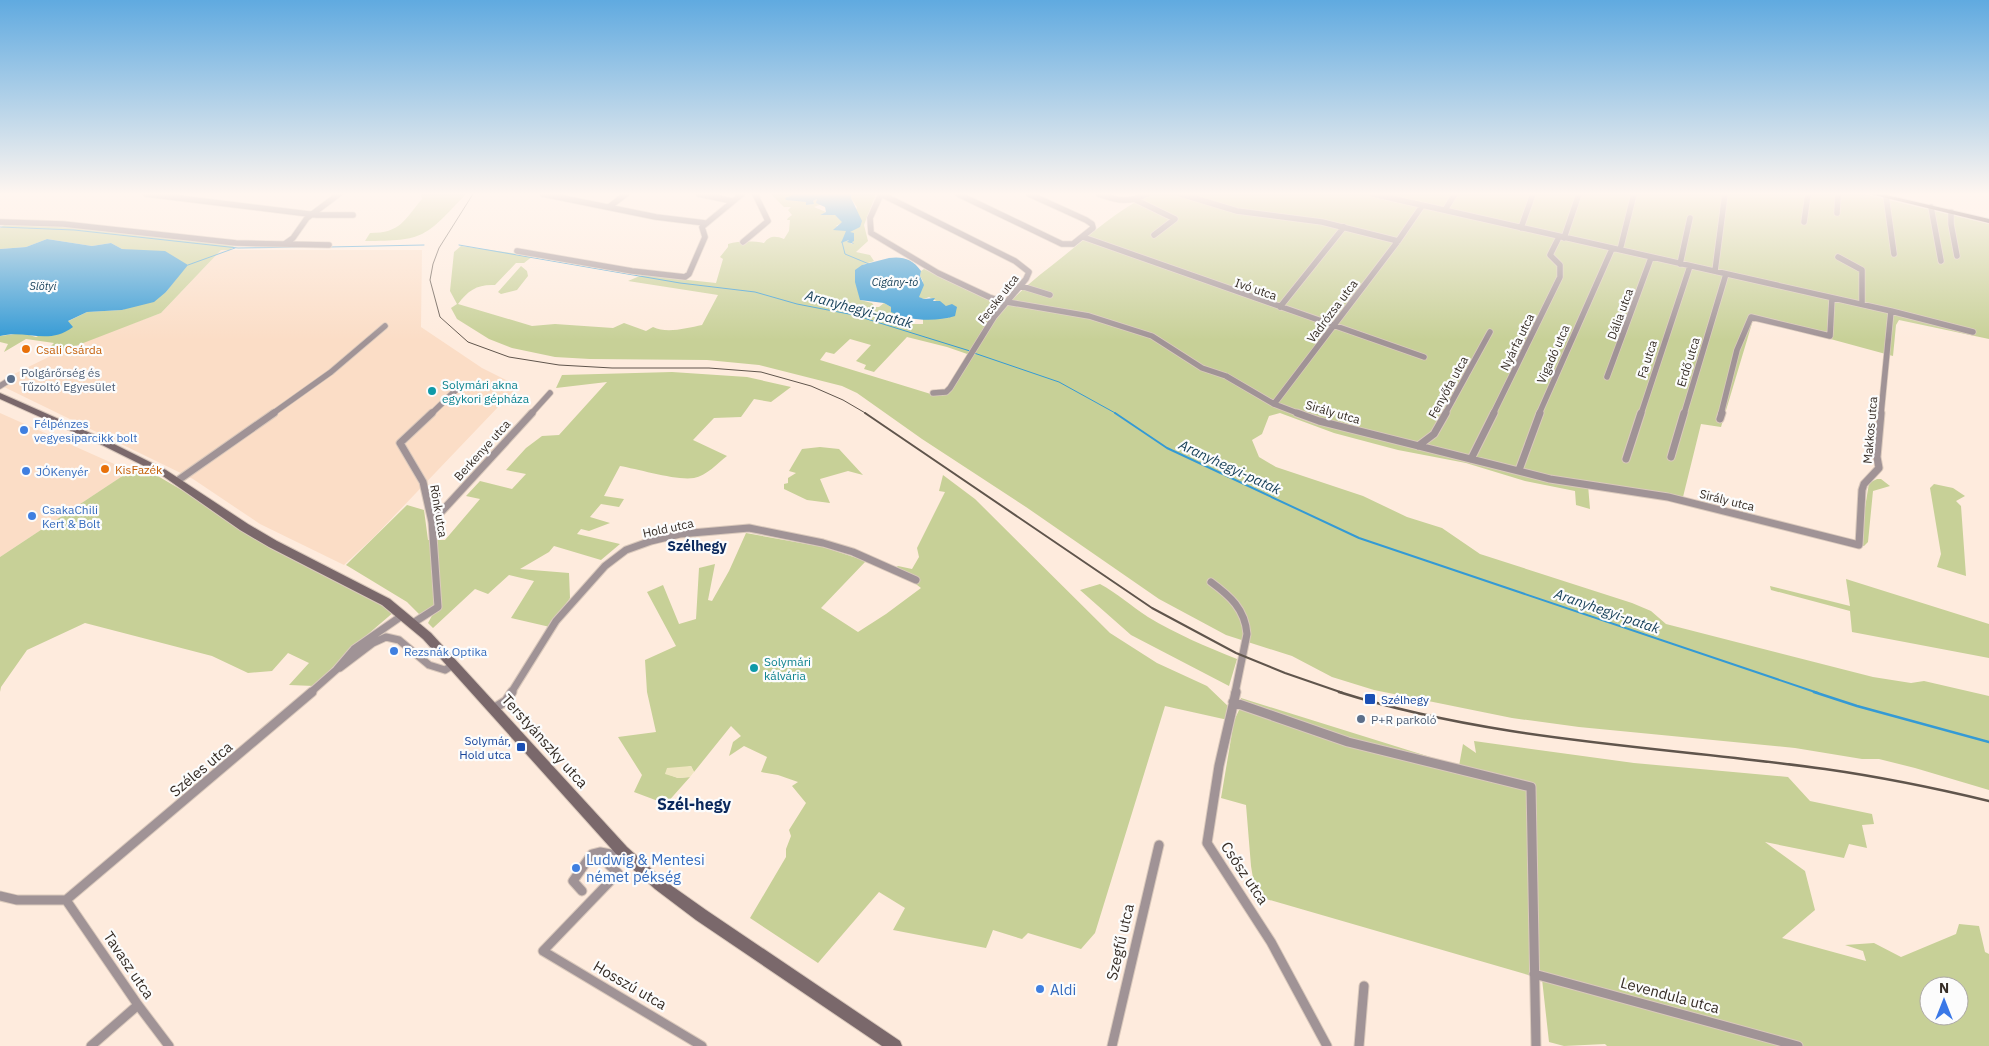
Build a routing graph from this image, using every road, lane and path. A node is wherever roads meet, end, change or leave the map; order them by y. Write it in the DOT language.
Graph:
graph roads {
  1 [pos="234,243"];
  2 [pos="286,243"];
  3 [pos="702,243"];
  4 [pos="887,243"];
  5 [pos="977,243"];
  6 [pos="1060,243"];
  7 [pos="1075,243"];
  8 [pos="1099,243"];
  9 [pos="1332,243"];
  10 [pos="1397,243"];
  11 [pos="1557,243"];
  12 [pos="1586,243"];
  13 [pos="1622,243"];
  14 [pos="1685,243"];
  15 [pos="1719,243"];
  16 [pos="1892,243"];
  17 [pos="1938,243"];
  18 [pos="1955,243"];
  19 [pos="327,245"];
  20 [pos="1612,249"];
  21 [pos="1620,250"];
  22 [pos="517,251"];
  23 [pos="1894,254"];
  24 [pos="1957,256"];
  25 [pos="1838,257"];
  26 [pos="1651,258"];
  27 [pos="1941,261"];
  28 [pos="1680,264"];
  29 [pos="1690,266"];
  30 [pos="1715,271"];
  31 [pos="1726,274"];
  32 [pos="1021,286"];
  33 [pos="1050,295"];
  34 [pos="1832,298"];
  35 [pos="1008,302"];
  36 [pos="1862,304"];
  37 [pos="1280,307"];
  38 [pos="1891,311"];
  39 [pos="385,326"];
  40 [pos="1333,326"];
  41 [pos="1490,332"];
  42 [pos="1973,332"];
  43 [pos="1424,357"];
  44 [pos="1607,377"];
  45 [pos="8,381"];
  46 [pos="0,386"];
  47 [pos="458,388"];
  48 [pos="550,392"];
  49 [pos="932,393"];
  50 [pos="0,396"];
  51 [pos="1274,404"];
  52 [pos="1720,419"];
  53 [pos="1418,446"];
  54 [pos="1671,456"];
  55 [pos="1471,459"];
  56 [pos="1626,459"];
  57 [pos="1518,470"];
  58 [pos="178,481"];
  59 [pos="432,522"];
  60 [pos="1859,545"];
  61 [pos="916,580"];
  62 [pos="1211,582"];
  63 [pos="408,619"];
  64 [pos="453,665"];
  65 [pos="336,670"];
  66 [pos="1233,702"];
  67 [pos="493,709"];
  68 [pos="1159,845"];
  69 [pos="622,850"];
  70 [pos="600,852"];
  71 [pos="582,892"];
  72 [pos="0,896"];
  73 [pos="66,900"];
  74 [pos="1534,974"];
  75 [pos="1364,986"];
  76 [pos="138,1005"];
  77 [pos="91,1046"];
  78 [pos="169,1046"];
  79 [pos="702,1046"];
  80 [pos="895,1046"];
  81 [pos="1112,1046"];
  82 [pos="1327,1046"];
  83 [pos="1359,1046"];
  84 [pos="1536,1046"];
  85 [pos="1798,1046"];
  1 -- 2 [label="street"];
  2 -- 19 [label="street"];
  3 -- 22 [label="street"];
  4 -- 35 [label="street, Sirály utca"];
  5 -- 32 [label="street, Fecske utca"];
  6 -- 7 [label="street"];
  8 -- 37 [label="street, Ivó utca"];
  9 -- 37 [label="street"];
  10 -- 40 [label="street, Vadrózsa utca"];
  11 -- 55 [label="street, Nyárfa utca"];
  12 -- 20 [label="street"];
  13 -- 21 [label="street"];
  14 -- 28 [label="street"];
  15 -- 30 [label="street"];
  16 -- 23 [label="street"];
  17 -- 27 [label="street"];
  18 -- 24 [label="street"];
  20 -- 21 [label="street"];
  20 -- 57 [label="street, Vigadó utca"];
  21 -- 26 [label="street"];
  25 -- 36 [label="street"];
  26 -- 28 [label="street"];
  26 -- 44 [label="street, Dália utca"];
  28 -- 29 [label="street"];
  29 -- 30 [label="street"];
  29 -- 56 [label="street, Fa utca"];
  30 -- 31 [label="street"];
  31 -- 34 [label="street"];
  31 -- 54 [label="street, Erdő utca"];
  32 -- 33 [label="street"];
  32 -- 35 [label="street, Fecske utca"];
  34 -- 36 [label="street"];
  34 -- 52 [label="street"];
  35 -- 49 [label="street, Fecske utca"];
  35 -- 51 [label="street, Sirály utca"];
  36 -- 38 [label="street"];
  37 -- 40 [label="street, Ivó utca"];
  38 -- 42 [label="street"];
  38 -- 60 [label="street, Makkos utca"];
  39 -- 58 [label="street"];
  40 -- 43 [label="street, Ivó utca"];
  40 -- 51 [label="street, Vadrózsa utca"];
  41 -- 53 [label="street, Fenyőfa utca"];
  45 -- 46 [label="street"];
  47 -- 59 [label="street, Rönk utca"];
  48 -- 59 [label="street, Berkenye utca"];
  50 -- 58 [label="main road, Terstyánszky utca"];
  51 -- 53 [label="street, Sirály utca"];
  53 -- 55 [label="street, Sirály utca"];
  55 -- 57 [label="street, Sirály utca"];
  57 -- 60 [label="street, Sirály utca"];
  58 -- 63 [label="main road, Terstyánszky utca"];
  59 -- 63 [label="street, Rönk utca"];
  61 -- 67 [label="street, Hold utca"];
  62 -- 66 [label="street, Csősz utca"];
  63 -- 64 [label="main road, Terstyánszky utca"];
  63 -- 65 [label="street, Széles utca"];
  64 -- 65 [label="street"];
  64 -- 67 [label="main road, Terstyánszky utca"];
  65 -- 73 [label="street, Széles utca"];
  66 -- 74 [label="street"];
  66 -- 82 [label="street, Csősz utca"];
  67 -- 69 [label="main road, Terstyánszky utca"];
  68 -- 81 [label="street, Szegfű utca"];
  69 -- 70 [label="street"];
  69 -- 80 [label="main road, Terstyánszky utca"];
  70 -- 71 [label="street"];
  70 -- 79 [label="street, Hosszú utca"];
  72 -- 73 [label="street"];
  73 -- 76 [label="street, Tavasz utca"];
  74 -- 84 [label="street"];
  74 -- 85 [label="street, Levendula utca"];
  75 -- 83 [label="street"];
  76 -- 77 [label="street"];
  76 -- 78 [label="street, Tavasz utca"];
}
